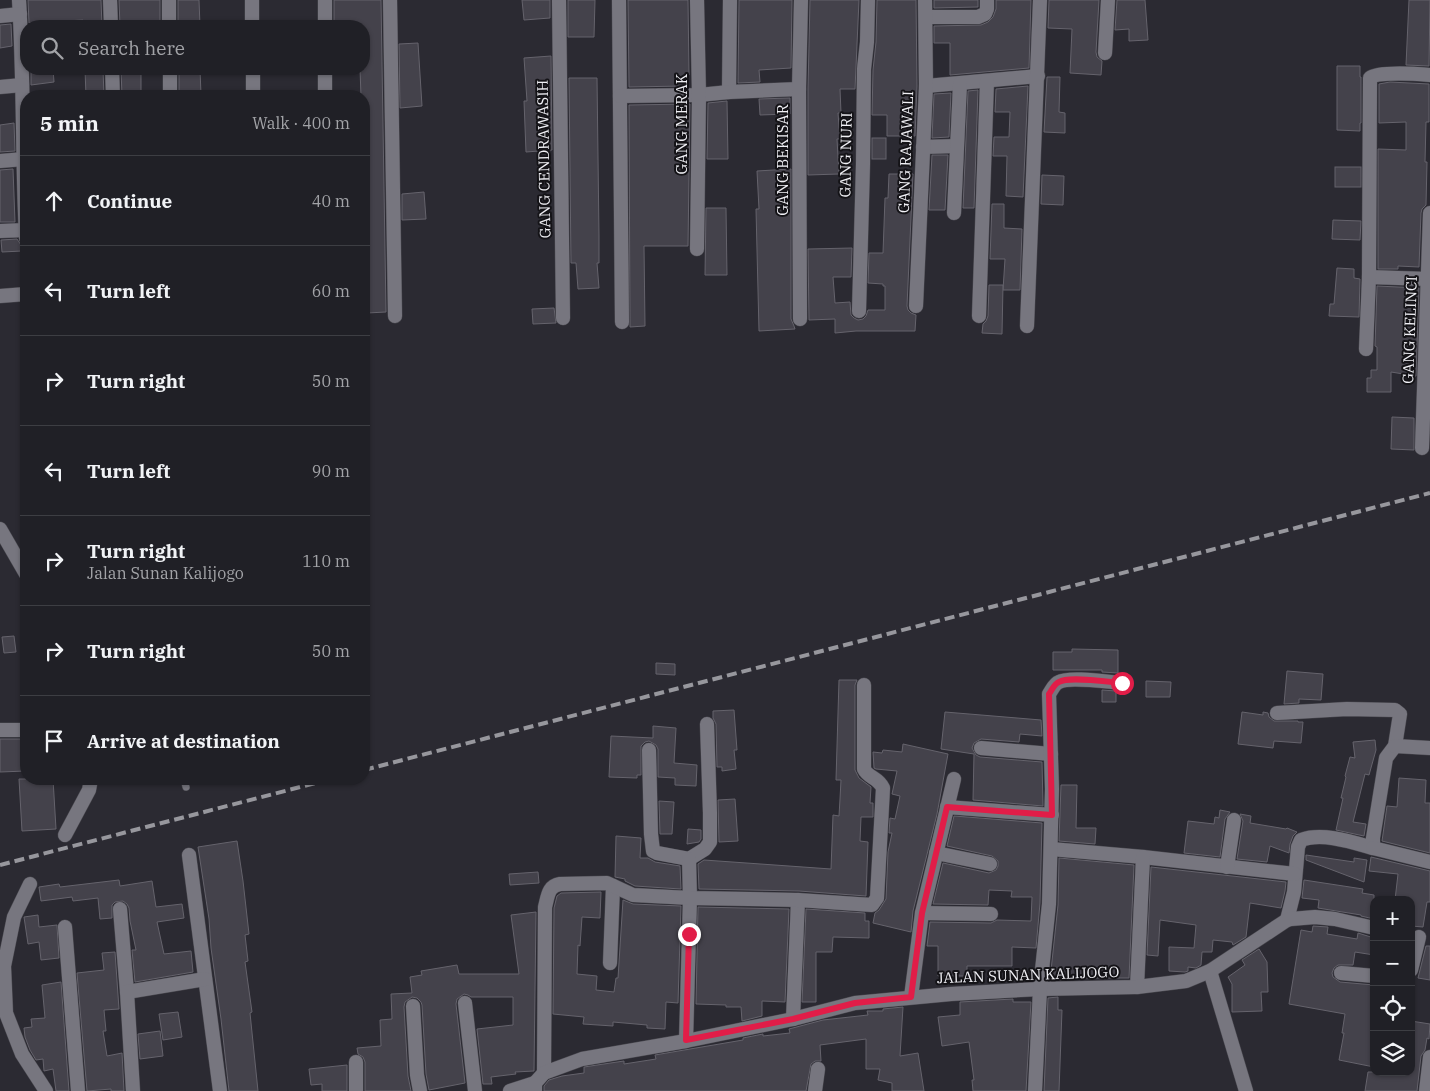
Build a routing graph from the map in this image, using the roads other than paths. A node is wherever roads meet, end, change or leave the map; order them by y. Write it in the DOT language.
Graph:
graph roads {
  1 [pos="19,0"];
  2 [pos="110,0"];
  3 [pos="169,0"];
  4 [pos="252,0"];
  5 [pos="326,0"];
  6 [pos="390,0"];
  7 [pos="559,0"];
  8 [pos="619,0"];
  9 [pos="697,0"];
  10 [pos="730,0"];
  11 [pos="801,0"];
  12 [pos="868,0"];
  13 [pos="926,0"];
  14 [pos="987,0"];
  15 [pos="1040,0"];
  16 [pos="1108,0"];
  17 [pos="20,14"];
  18 [pos="0,16"];
  19 [pos="926,18"];
  20 [pos="20,20"];
  21 [pos="111,20"];
  22 [pos="169,20"];
  23 [pos="252,20"];
  24 [pos="325,20"];
  25 [pos="1105,53"];
  26 [pos="1430,74"];
  27 [pos="22,75"];
  28 [pos="112,75"];
  29 [pos="170,75"];
  30 [pos="253,75"];
  31 [pos="325,75"];
  32 [pos="1038,76"];
  33 [pos="987,81"];
  34 [pos="960,84"];
  35 [pos="22,85"];
  36 [pos="926,86"];
  37 [pos="0,87"];
  38 [pos="799,89"];
  39 [pos="22,90"];
  40 [pos="113,90"];
  41 [pos="170,90"];
  42 [pos="253,90"];
  43 [pos="325,90"];
  44 [pos="729,92"];
  45 [pos="698,95"];
  46 [pos="620,96"];
  47 [pos="956,146"];
  48 [pos="923,147"];
  49 [pos="20,159"];
  50 [pos="0,161"];
  51 [pos="954,213"];
  52 [pos="1430,213"];
  53 [pos="20,230"];
  54 [pos="0,231"];
  55 [pos="697,249"];
  56 [pos="1369,277"];
  57 [pos="1428,279"];
  58 [pos="20,294"];
  59 [pos="0,296"];
  60 [pos="916,306"];
  61 [pos="859,311"];
  62 [pos="395,316"];
  63 [pos="978,316"];
  64 [pos="562,318"];
  65 [pos="800,319"];
  66 [pos="622,322"];
  67 [pos="1027,326"];
  68 [pos="1366,349"];
  69 [pos="1422,448"];
  70 [pos="0,529"];
  71 [pos="20,564"];
  72 [pos="1122,683"];
  73 [pos="864,685"];
  74 [pos="1277,713"];
  75 [pos="707,724"];
  76 [pos="0,730"];
  77 [pos="20,730"];
  78 [pos="1395,746"];
  79 [pos="982,748"];
  80 [pos="1430,748"];
  81 [pos="649,750"];
  82 [pos="1051,754"];
  83 [pos="954,778"];
  84 [pos="90,785"];
  85 [pos="947,807"];
  86 [pos="1052,815"];
  87 [pos="1234,820"];
  88 [pos="65,835"];
  89 [pos="1373,848"];
  90 [pos="1051,849"];
  91 [pos="936,853"];
  92 [pos="189,855"];
  93 [pos="1143,857"];
  94 [pos="689,859"];
  95 [pos="1430,862"];
  96 [pos="990,864"];
  97 [pos="1227,867"];
  98 [pos="1295,874"];
  99 [pos="30,884"];
  100 [pos="613,886"];
  101 [pos="690,898"];
  102 [pos="798,900"];
  103 [pos="120,909"];
  104 [pos="922,913"];
  105 [pos="991,914"];
  106 [pos="1287,920"];
  107 [pos="65,927"];
  108 [pos="1370,927"];
  109 [pos="1420,937"];
  110 [pos="1415,955"];
  111 [pos="610,962"];
  112 [pos="1210,971"];
  113 [pos="1341,972"];
  114 [pos="1370,976"];
  115 [pos="205,979"];
  116 [pos="1137,988"];
  117 [pos="1040,989"];
  118 [pos="127,992"];
  119 [pos="911,997"];
  120 [pos="465,1002"];
  121 [pos="412,1006"];
  122 [pos="793,1019"];
  123 [pos="686,1040"];
  124 [pos="1430,1056"];
  125 [pos="356,1062"];
  126 [pos="818,1069"];
  127 [pos="538,1082"];
  128 [pos="46,1091"];
  129 [pos="78,1091"];
  130 [pos="133,1091"];
  131 [pos="220,1091"];
  132 [pos="356,1091"];
  133 [pos="420,1091"];
  134 [pos="475,1091"];
  135 [pos="510,1091"];
  136 [pos="815,1091"];
  137 [pos="1035,1091"];
  138 [pos="1246,1091"];
  139 [pos="1426,1091"];
  1 -- 17 [label="street"];
  2 -- 21 [label="street"];
  3 -- 22 [label="street"];
  4 -- 23 [label="street"];
  5 -- 24 [label="street"];
  6 -- 62 [label="street"];
  7 -- 64 [label="street, GANG CENDRAWASIH"];
  8 -- 46 [label="street"];
  9 -- 45 [label="street, GANG MERAK"];
  10 -- 44 [label="street"];
  11 -- 38 [label="street, GANG BEKISAR"];
  12 -- 61 [label="street, GANG NURI"];
  13 -- 19 [label="street, GANG RAJAWALI"];
  14 -- 19 [label="street"];
  15 -- 32 [label="street"];
  16 -- 25 [label="street"];
  17 -- 18 [label="street"];
  17 -- 20 [label="street"];
  19 -- 36 [label="street, GANG RAJAWALI"];
  26 -- 56 [label="street"];
  27 -- 35 [label="street"];
  28 -- 40 [label="street"];
  29 -- 41 [label="street"];
  30 -- 42 [label="street"];
  31 -- 43 [label="street"];
  32 -- 33 [label="street"];
  32 -- 67 [label="street"];
  33 -- 34 [label="street"];
  33 -- 63 [label="street"];
  34 -- 36 [label="street"];
  34 -- 47 [label="street"];
  35 -- 37 [label="street"];
  35 -- 39 [label="street"];
  36 -- 48 [label="street, GANG RAJAWALI"];
  38 -- 44 [label="street"];
  38 -- 65 [label="street, GANG BEKISAR"];
  44 -- 45 [label="street"];
  45 -- 46 [label="street"];
  45 -- 55 [label="street, GANG MERAK"];
  46 -- 66 [label="street"];
  47 -- 48 [label="street"];
  47 -- 51 [label="street"];
  48 -- 60 [label="street, GANG RAJAWALI"];
  49 -- 50 [label="street"];
  52 -- 57 [label="street, GANG KELINCI"];
  53 -- 54 [label="street"];
  56 -- 57 [label="street"];
  56 -- 68 [label="street"];
  57 -- 69 [label="street, GANG KELINCI"];
  58 -- 59 [label="street"];
  70 -- 71 [label="street"];
  72 -- 82 [label="street"];
  73 -- 102 [label="street"];
  74 -- 78 [label="street"];
  75 -- 94 [label="street"];
  76 -- 77 [label="street"];
  78 -- 80 [label="street"];
  78 -- 89 [label="street"];
  79 -- 82 [label="street"];
  81 -- 94 [label="street"];
  82 -- 86 [label="street"];
  83 -- 85 [label="street"];
  84 -- 88 [label="street"];
  85 -- 86 [label="street"];
  85 -- 91 [label="street"];
  86 -- 90 [label="street"];
  87 -- 97 [label="street"];
  89 -- 95 [label="street"];
  89 -- 98 [label="street"];
  90 -- 93 [label="street"];
  90 -- 117 [label="street"];
  91 -- 96 [label="street"];
  91 -- 104 [label="street"];
  92 -- 115 [label="street"];
  93 -- 97 [label="street"];
  93 -- 116 [label="street"];
  94 -- 101 [label="street"];
  97 -- 98 [label="street"];
  98 -- 106 [label="street"];
  99 -- 128 [label="street"];
  100 -- 101 [label="street"];
  100 -- 111 [label="street"];
  100 -- 127 [label="street"];
  101 -- 102 [label="street"];
  101 -- 123 [label="street"];
  102 -- 122 [label="street"];
  103 -- 118 [label="street"];
  104 -- 105 [label="street"];
  104 -- 119 [label="street"];
  106 -- 108 [label="street, JALAN SUNAN KALIJOGO"];
  106 -- 112 [label="street, JALAN SUNAN KALIJOGO"];
  107 -- 129 [label="street"];
  109 -- 110 [label="street"];
  112 -- 116 [label="street, JALAN SUNAN KALIJOGO"];
  112 -- 138 [label="street"];
  113 -- 114 [label="street"];
  115 -- 118 [label="street"];
  115 -- 131 [label="street"];
  116 -- 117 [label="street, JALAN SUNAN KALIJOGO"];
  117 -- 119 [label="street, JALAN SUNAN KALIJOGO"];
  117 -- 137 [label="street"];
  118 -- 130 [label="street"];
  119 -- 122 [label="street, JALAN SUNAN KALIJOGO"];
  120 -- 134 [label="street"];
  121 -- 133 [label="street"];
  122 -- 123 [label="street, JALAN SUNAN KALIJOGO"];
  123 -- 127 [label="street, JALAN SUNAN KALIJOGO"];
  124 -- 139 [label="street"];
  125 -- 132 [label="street"];
  126 -- 136 [label="street"];
  127 -- 135 [label="street, JALAN SUNAN KALIJOGO"];
}
